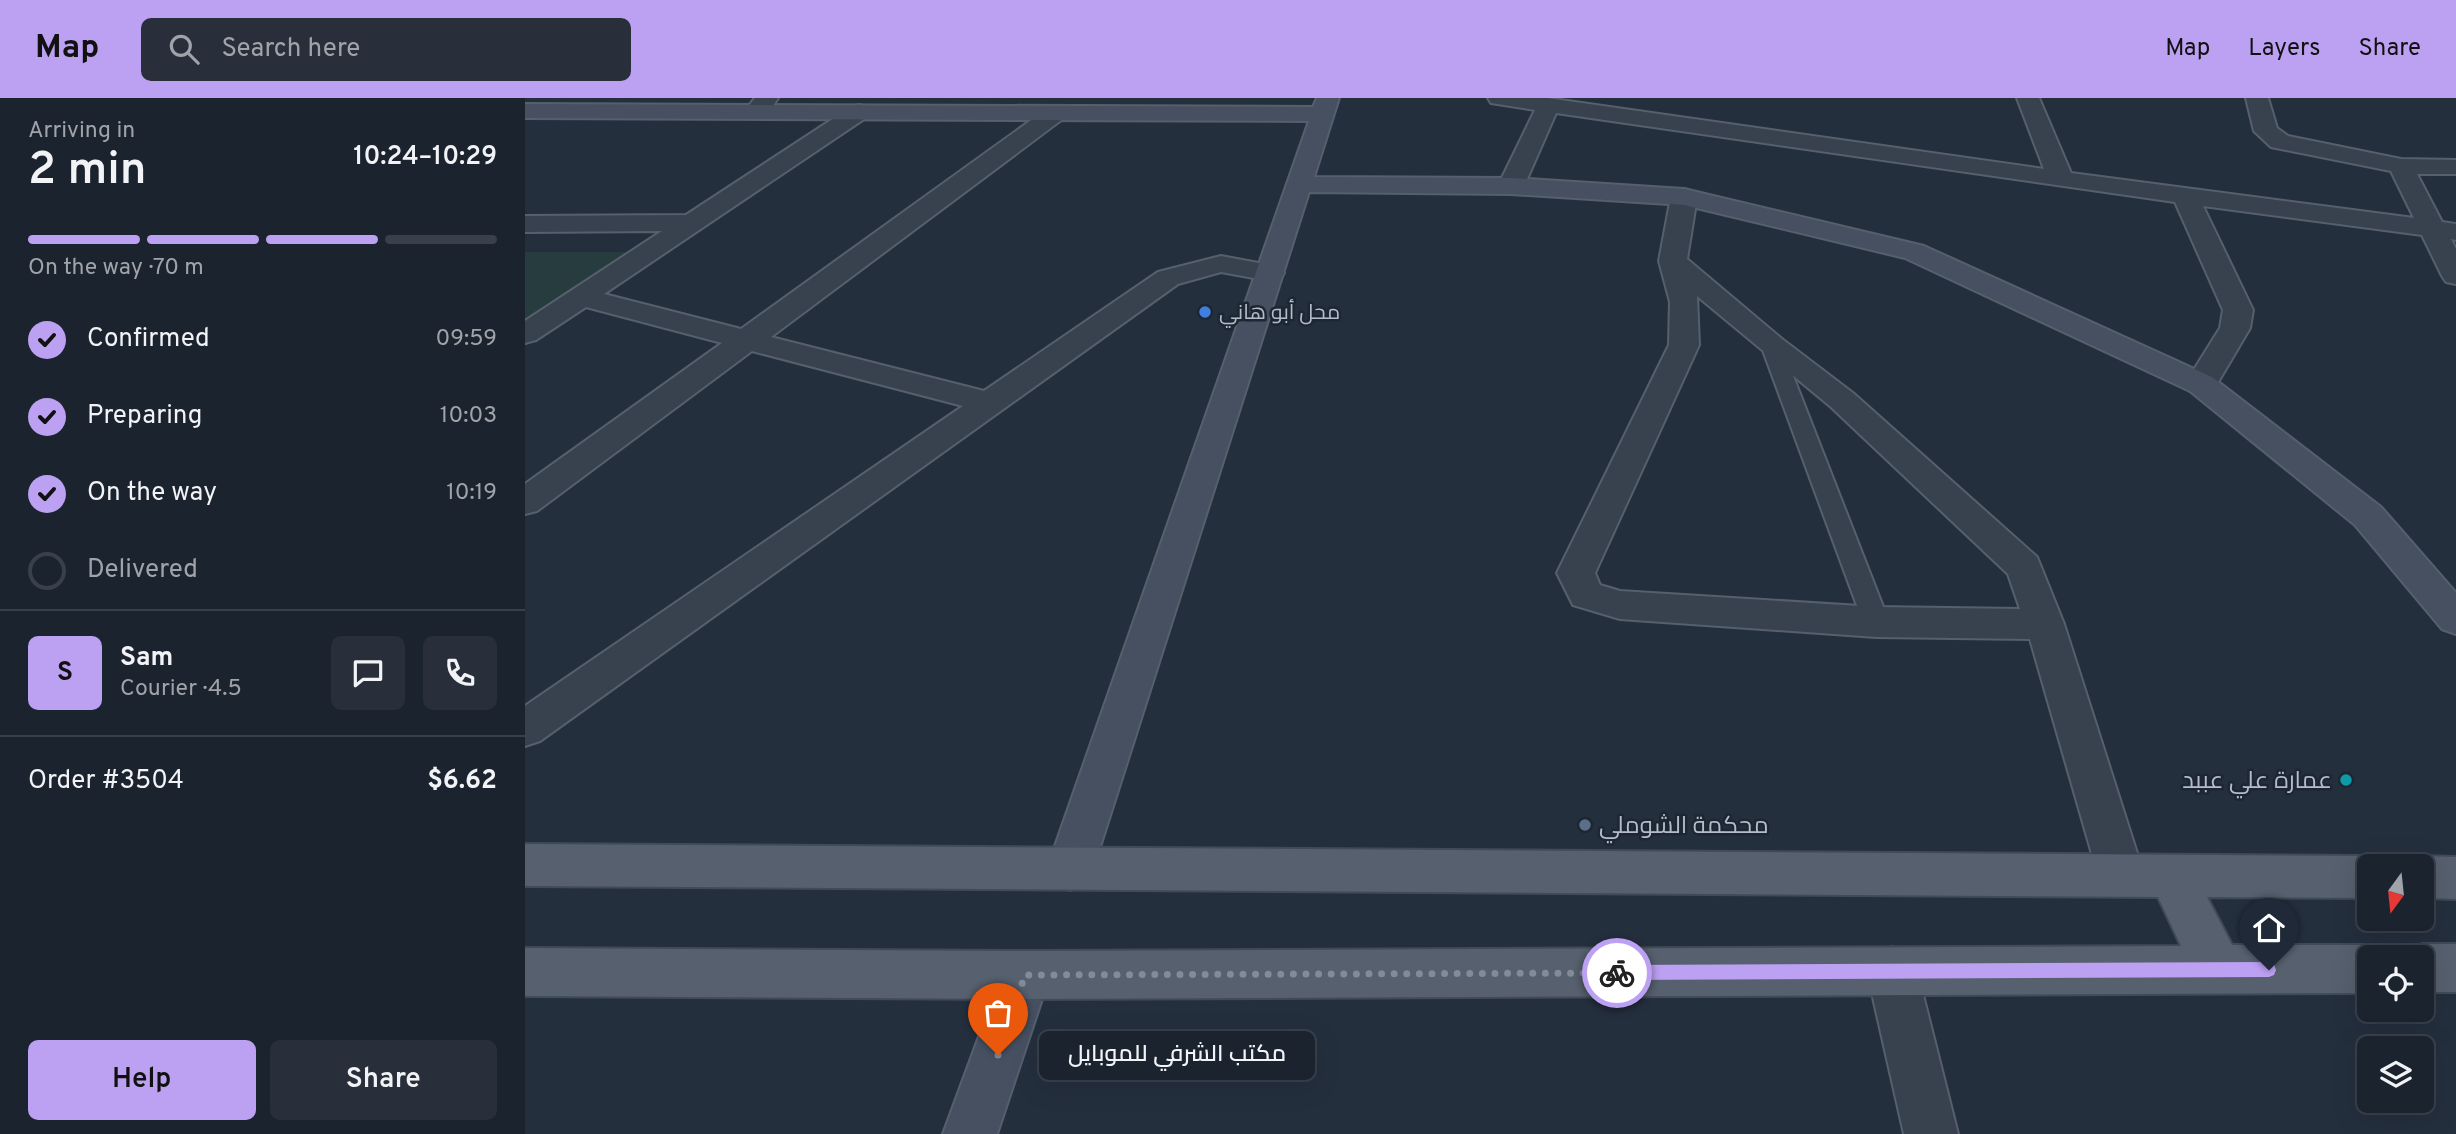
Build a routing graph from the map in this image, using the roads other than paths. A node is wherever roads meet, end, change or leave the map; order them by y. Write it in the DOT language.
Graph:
graph roads {
  1 [pos="1499,98"];
  2 [pos="2028,98"];
  3 [pos="2257,98"];
  4 [pos="761,105"];
  5 [pos="1326,106"];
  6 [pos="1548,106"];
  7 [pos="525,111"];
  8 [pos="859,112"];
  9 [pos="1056,113"];
  10 [pos="2401,166"];
  11 [pos="2456,167"];
  12 [pos="2061,179"];
  13 [pos="1300,184"];
  14 [pos="1511,186"];
  15 [pos="2185,196"];
  16 [pos="1684,197"];
  17 [pos="692,223"];
  18 [pos="525,224"];
  19 [pos="2444,230"];
  20 [pos="1673,261"];
  21 [pos="1270,272"];
  22 [pos="2456,276"];
  23 [pos="582,297"];
  24 [pos="529,329"];
  25 [pos="746,340"];
  26 [pos="1771,345"];
  27 [pos="2200,384"];
  28 [pos="990,403"];
  29 [pos="525,502"];
  30 [pos="2456,620"];
  31 [pos="1876,622"];
  32 [pos="2045,624"];
  33 [pos="525,729"];
  34 [pos="525,865"];
  35 [pos="1070,869"];
  36 [pos="2121,875"];
  37 [pos="2172,876"];
  38 [pos="2357,877"];
  39 [pos="2434,877"];
  40 [pos="2456,877"];
  41 [pos="2434,968"];
  42 [pos="2456,968"];
  43 [pos="2357,969"];
  44 [pos="2218,970"];
  45 [pos="1892,971"];
  46 [pos="525,972"];
  47 [pos="1025,975"];
  48 [pos="970,1134"];
  49 [pos="1931,1134"];
  1 -- 6 [label="street"];
  2 -- 12 [label="street"];
  3 -- 10 [label="street"];
  4 -- 7 [label="street"];
  4 -- 8 [label="street"];
  5 -- 9 [label="street"];
  5 -- 13 [label="street"];
  6 -- 12 [label="street"];
  6 -- 14 [label="street"];
  8 -- 9 [label="street"];
  8 -- 17 [label="street"];
  9 -- 25 [label="street"];
  10 -- 11 [label="street"];
  10 -- 19 [label="street"];
  12 -- 15 [label="street"];
  13 -- 14 [label="street"];
  13 -- 21 [label="street"];
  14 -- 16 [label="street"];
  15 -- 19 [label="street"];
  15 -- 27 [label="street"];
  16 -- 20 [label="street"];
  16 -- 27 [label="street"];
  17 -- 18 [label="street"];
  17 -- 23 [label="street"];
  19 -- 22 [label="street"];
  20 -- 26 [label="street"];
  20 -- 31 [label="street"];
  21 -- 28 [label="street"];
  21 -- 35 [label="street"];
  23 -- 24 [label="street"];
  23 -- 25 [label="street"];
  25 -- 28 [label="street"];
  25 -- 29 [label="street"];
  26 -- 31 [label="lane"];
  26 -- 32 [label="street"];
  27 -- 30 [label="street"];
  28 -- 33 [label="street"];
  31 -- 32 [label="street"];
  32 -- 36 [label="street"];
  34 -- 35 [label="main road"];
  35 -- 36 [label="main road"];
  36 -- 37 [label="main road"];
  37 -- 38 [label="main road"];
  37 -- 44 [label="main road"];
  39 -- 40 [label="main road"];
  41 -- 42 [label="main road"];
  43 -- 44 [label="main road"];
  44 -- 45 [label="main road"];
  45 -- 47 [label="main road"];
  45 -- 49 [label="street"];
  46 -- 47 [label="main road"];
  47 -- 48 [label="street"];
}
